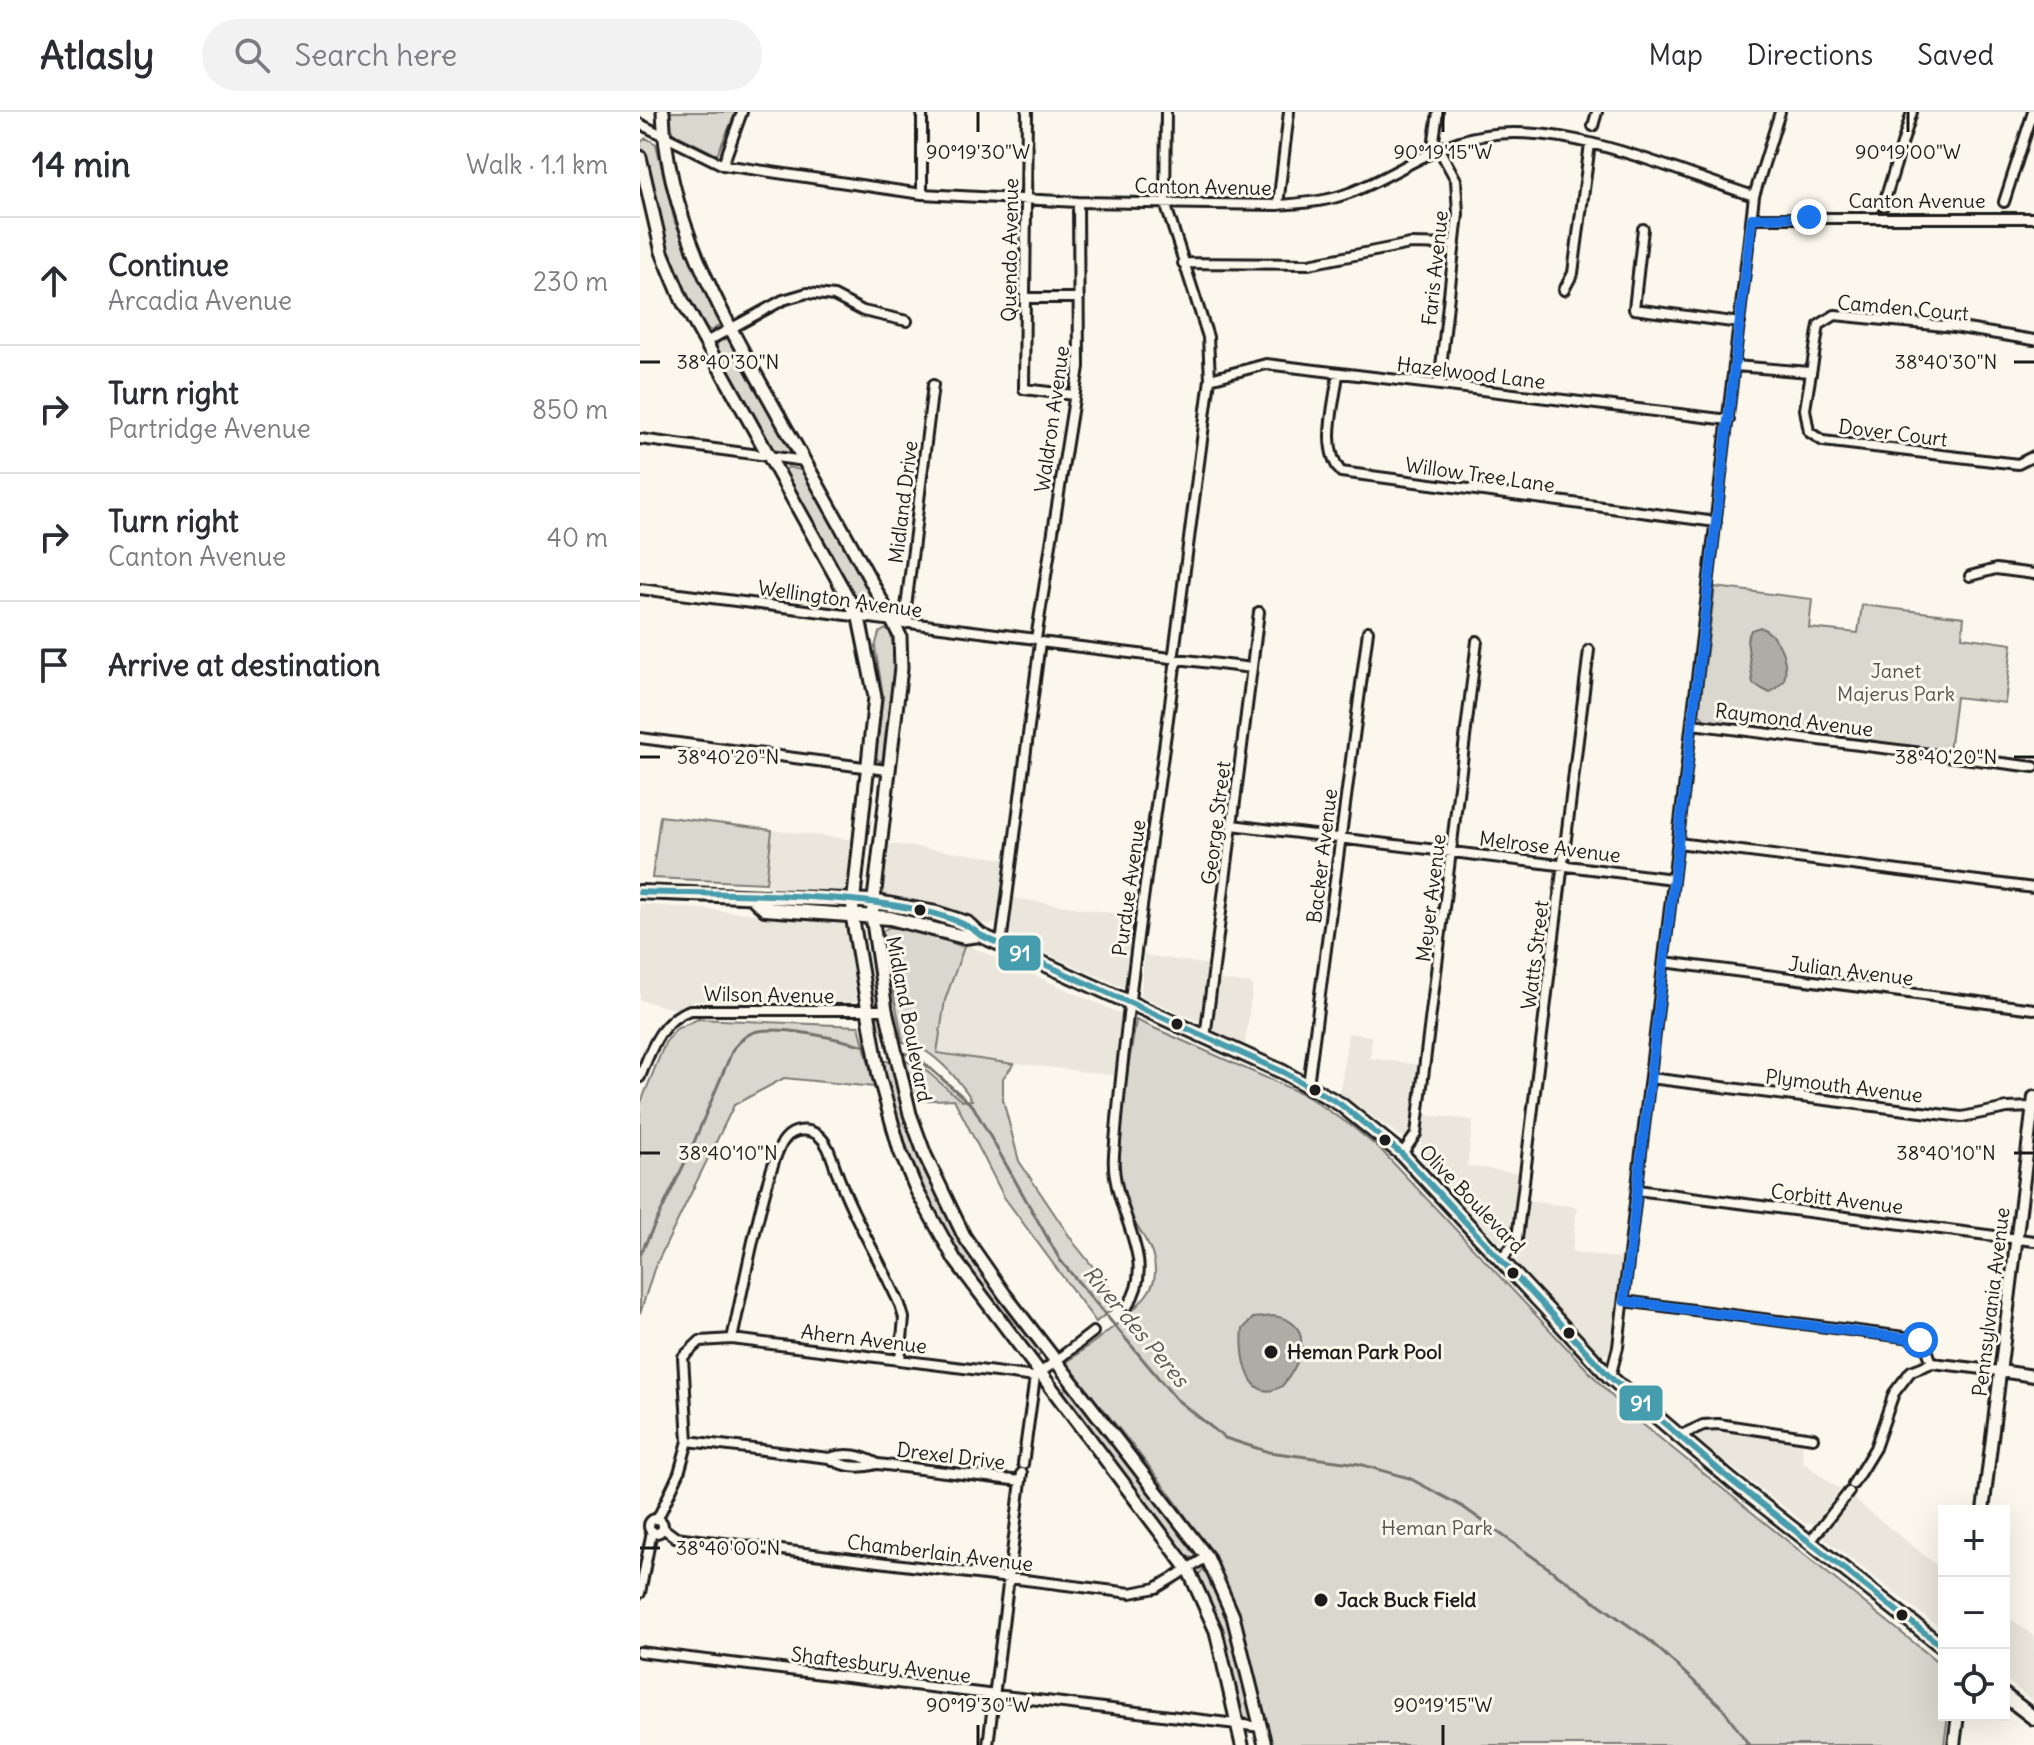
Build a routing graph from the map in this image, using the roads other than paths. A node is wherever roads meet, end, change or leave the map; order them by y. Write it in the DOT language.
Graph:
graph roads {
  1 [pos="663,112"];
  2 [pos="742,112"];
  3 [pos="922,112"];
  4 [pos="1027,112"];
  5 [pos="1166,112"];
  6 [pos="1289,112"];
  7 [pos="1438,112"];
  8 [pos="1597,112"];
  9 [pos="1780,112"];
  10 [pos="1912,112"];
  11 [pos="2033,112"];
  12 [pos="640,124"];
  13 [pos="1593,126"];
  14 [pos="664,135"];
  15 [pos="1590,144"];
  16 [pos="1439,148"];
  17 [pos="640,157"];
  18 [pos="723,165"];
  19 [pos="922,194"];
  20 [pos="1754,196"];
  21 [pos="1026,199"];
  22 [pos="1078,202"];
  23 [pos="2004,202"];
  24 [pos="1165,203"];
  25 [pos="1278,205"];
  26 [pos="1883,206"];
  27 [pos="1752,218"];
  28 [pos="2034,218"];
  29 [pos="1643,229"];
  30 [pos="1455,245"];
  31 [pos="1183,263"];
  32 [pos="1564,290"];
  33 [pos="1026,298"];
  34 [pos="1079,298"];
  35 [pos="907,321"];
  36 [pos="1740,323"];
  37 [pos="731,326"];
  38 [pos="2034,340"];
  39 [pos="706,342"];
  40 [pos="1735,366"];
  41 [pos="1810,372"];
  42 [pos="1338,373"];
  43 [pos="1210,379"];
  44 [pos="933,385"];
  45 [pos="1439,385"];
  46 [pos="1074,395"];
  47 [pos="1729,420"];
  48 [pos="640,439"];
  49 [pos="2034,456"];
  50 [pos="770,457"];
  51 [pos="805,461"];
  52 [pos="1716,522"];
  53 [pos="2034,574"];
  54 [pos="1970,576"];
  55 [pos="640,589"];
  56 [pos="1259,612"];
  57 [pos="859,618"];
  58 [pos="898,623"];
  59 [pos="1368,631"];
  60 [pos="1038,640"];
  61 [pos="1477,641"];
  62 [pos="1589,650"];
  63 [pos="1174,659"];
  64 [pos="1252,668"];
  65 [pos="1692,724"];
  66 [pos="640,738"];
  67 [pos="2034,767"];
  68 [pos="867,768"];
  69 [pos="887,770"];
  70 [pos="1232,825"];
  71 [pos="1340,838"];
  72 [pos="1678,843"];
  73 [pos="1453,852"];
  74 [pos="1561,865"];
  75 [pos="1673,879"];
  76 [pos="2034,888"];
  77 [pos="640,892"];
  78 [pos="753,898"];
  79 [pos="852,899"];
  80 [pos="872,901"];
  81 [pos="852,915"];
  82 [pos="872,916"];
  83 [pos="980,935"];
  84 [pos="1001,944"];
  85 [pos="1664,962"];
  86 [pos="1130,1005"];
  87 [pos="2034,1009"];
  88 [pos="886,1010"];
  89 [pos="866,1012"];
  90 [pos="1205,1038"];
  91 [pos="640,1077"];
  92 [pos="1650,1078"];
  93 [pos="1308,1085"];
  94 [pos="2034,1104"];
  95 [pos="1402,1154"];
  96 [pos="1637,1190"];
  97 [pos="2016,1238"];
  98 [pos="2034,1241"];
  99 [pos="1502,1259"];
  100 [pos="1624,1301"];
  101 [pos="1128,1305"];
  102 [pos="1093,1332"];
  103 [pos="732,1339"];
  104 [pos="900,1360"];
  105 [pos="1056,1360"];
  106 [pos="1932,1363"];
  107 [pos="2000,1371"];
  108 [pos="1037,1375"];
  109 [pos="2034,1376"];
  110 [pos="1610,1377"];
  111 [pos="1677,1437"];
  112 [pos="1813,1438"];
  113 [pos="688,1441"];
  114 [pos="1022,1472"];
  115 [pos="1984,1505"];
  116 [pos="658,1518"];
  117 [pos="663,1528"];
  118 [pos="647,1529"];
  119 [pos="1809,1543"];
  120 [pos="1207,1557"];
  121 [pos="1188,1569"];
  122 [pos="1010,1578"];
  123 [pos="640,1593"];
  124 [pos="1938,1643"];
  125 [pos="640,1652"];
  126 [pos="994,1695"];
  127 [pos="2010,1700"];
  128 [pos="2034,1718"];
  129 [pos="1957,1721"];
  130 [pos="1238,1726"];
  131 [pos="1261,1727"];
  132 [pos="988,1745"];
  133 [pos="1242,1745"];
  134 [pos="1265,1745"];
  135 [pos="1954,1745"];
  1 -- 14 [label="main road, Midland Boulevard"];
  2 -- 18 [label="street"];
  3 -- 19 [label="street"];
  4 -- 21 [label="street, Quendo Avenue"];
  5 -- 24 [label="street, Purdue Avenue"];
  6 -- 25 [label="street"];
  7 -- 16 [label="street, Faris Avenue"];
  8 -- 13 [label="street"];
  9 -- 20 [label="street"];
  10 -- 26 [label="street"];
  11 -- 23 [label="street"];
  12 -- 14 [label="street, Canton Avenue"];
  14 -- 18 [label="street, Canton Avenue"];
  14 -- 37 [label="main road, Midland Boulevard"];
  15 -- 16 [label="street, Canton Avenue"];
  15 -- 20 [label="street, Canton Avenue"];
  15 -- 32 [label="street"];
  16 -- 25 [label="street, Canton Avenue"];
  16 -- 30 [label="street, Faris Avenue"];
  17 -- 39 [label="main road, Midland Boulevard"];
  18 -- 19 [label="street, Canton Avenue"];
  19 -- 21 [label="street, Canton Avenue"];
  20 -- 27 [label="street"];
  21 -- 22 [label="street, Canton Avenue"];
  21 -- 33 [label="street, Quendo Avenue"];
  22 -- 24 [label="street, Canton Avenue"];
  22 -- 34 [label="street, Waldron Avenue"];
  24 -- 25 [label="street, Canton Avenue"];
  24 -- 31 [label="street, Purdue Avenue"];
  27 -- 28 [label="street, Canton Avenue"];
  27 -- 36 [label="street"];
  29 -- 36 [label="street"];
  30 -- 31 [label="street"];
  30 -- 45 [label="street, Faris Avenue"];
  31 -- 43 [label="street, Purdue Avenue"];
  33 -- 34 [label="street"];
  33 -- 46 [label="street, Quendo Avenue"];
  34 -- 46 [label="street, Waldron Avenue"];
  35 -- 37 [label="street"];
  36 -- 40 [label="street"];
  37 -- 39 [label="street"];
  37 -- 51 [label="main road, Midland Boulevard"];
  38 -- 41 [label="street, Camden Court"];
  39 -- 50 [label="main road, Midland Boulevard"];
  40 -- 41 [label="street"];
  40 -- 47 [label="street"];
  41 -- 49 [label="street, Dover Court"];
  42 -- 43 [label="street, Hazelwood Lane"];
  42 -- 45 [label="street, Hazelwood Lane"];
  42 -- 52 [label="street, Willow Tree Lane"];
  43 -- 63 [label="street, Purdue Avenue"];
  44 -- 58 [label="street, Midland Drive"];
  45 -- 47 [label="street, Hazelwood Lane"];
  46 -- 60 [label="street, Waldron Avenue"];
  47 -- 52 [label="street"];
  48 -- 50 [label="street"];
  50 -- 51 [label="street"];
  50 -- 57 [label="main road, Midland Boulevard"];
  51 -- 58 [label="main road, Midland Boulevard"];
  52 -- 65 [label="street"];
  53 -- 54 [label="street"];
  55 -- 57 [label="street, Wellington Avenue"];
  56 -- 64 [label="street, George Street"];
  57 -- 58 [label="street, Wellington Avenue"];
  57 -- 68 [label="main road, Midland Boulevard"];
  58 -- 60 [label="street, Wellington Avenue"];
  58 -- 69 [label="main road, Midland Boulevard"];
  59 -- 71 [label="street, Backer Avenue"];
  60 -- 63 [label="street, Wellington Avenue"];
  60 -- 84 [label="street, Waldron Avenue"];
  61 -- 73 [label="street, Meyer Avenue"];
  62 -- 74 [label="street, Watts Street"];
  63 -- 64 [label="street, Wellington Avenue"];
  63 -- 86 [label="street, Purdue Avenue"];
  64 -- 70 [label="street, George Street"];
  65 -- 67 [label="street, Raymond Avenue"];
  65 -- 72 [label="street"];
  66 -- 68 [label="street"];
  68 -- 69 [label="street"];
  68 -- 79 [label="main road, Midland Boulevard"];
  69 -- 80 [label="main road, Midland Boulevard"];
  70 -- 71 [label="street, Melrose Avenue"];
  70 -- 90 [label="street, George Street"];
  71 -- 73 [label="street, Melrose Avenue"];
  71 -- 93 [label="street, Backer Avenue"];
  72 -- 75 [label="street"];
  72 -- 76 [label="street"];
  73 -- 74 [label="street, Melrose Avenue"];
  73 -- 95 [label="street, Meyer Avenue"];
  74 -- 75 [label="street, Melrose Avenue"];
  74 -- 99 [label="street, Watts Street"];
  75 -- 85 [label="street"];
  77 -- 78 [label="main road, Olive Boulevard"];
  78 -- 79 [label="main road, Olive Boulevard"];
  78 -- 81 [label="main road, Olive Boulevard"];
  79 -- 80 [label="main road, Olive Boulevard"];
  79 -- 81 [label="main road, Midland Boulevard"];
  80 -- 82 [label="main road, Midland Boulevard"];
  80 -- 83 [label="main road, Olive Boulevard"];
  81 -- 82 [label="main road, Olive Boulevard"];
  81 -- 89 [label="main road, Midland Boulevard"];
  82 -- 83 [label="main road, Olive Boulevard"];
  82 -- 88 [label="main road, Midland Boulevard"];
  83 -- 84 [label="main road, Olive Boulevard"];
  84 -- 86 [label="main road, Olive Boulevard"];
  85 -- 87 [label="street, Julian Avenue"];
  85 -- 92 [label="street"];
  86 -- 90 [label="main road, Olive Boulevard"];
  86 -- 101 [label="street, Purdue Avenue"];
  88 -- 89 [label="street, Wilson Avenue"];
  88 -- 105 [label="main road, Midland Boulevard"];
  89 -- 91 [label="street, Wilson Avenue"];
  89 -- 108 [label="main road, Midland Boulevard"];
  90 -- 93 [label="main road, Olive Boulevard"];
  92 -- 94 [label="street, Plymouth Avenue"];
  92 -- 96 [label="street"];
  93 -- 95 [label="main road, Olive Boulevard"];
  94 -- 97 [label="street, Pennsylvania Avenue"];
  95 -- 99 [label="main road, Olive Boulevard"];
  96 -- 97 [label="street, Corbitt Avenue"];
  96 -- 100 [label="street"];
  97 -- 98 [label="street, Corbitt Avenue"];
  97 -- 107 [label="street, Pennsylvania Avenue"];
  99 -- 110 [label="main road, Olive Boulevard"];
  100 -- 106 [label="street"];
  100 -- 110 [label="street"];
  102 -- 105 [label="street"];
  103 -- 104 [label="street, Ahern Avenue"];
  103 -- 104 [label="street"];
  103 -- 113 [label="street, Ahern Avenue"];
  104 -- 108 [label="street, Ahern Avenue"];
  105 -- 108 [label="street"];
  105 -- 120 [label="main road, Midland Boulevard"];
  106 -- 107 [label="street"];
  106 -- 119 [label="street"];
  107 -- 109 [label="street"];
  107 -- 115 [label="street, Pennsylvania Avenue"];
  108 -- 114 [label="street"];
  108 -- 121 [label="main road, Midland Boulevard"];
  110 -- 111 [label="main road, Olive Boulevard"];
  111 -- 112 [label="street"];
  111 -- 119 [label="main road, Olive Boulevard"];
  113 -- 114 [label="street, Drexel Drive"];
  113 -- 116 [label="street"];
  114 -- 122 [label="street"];
  116 -- 117 [label="street"];
  116 -- 118 [label="street"];
  117 -- 118 [label="street"];
  117 -- 122 [label="street, Chamberlain Avenue"];
  118 -- 123 [label="street"];
  119 -- 124 [label="main road, Olive Boulevard"];
  120 -- 121 [label="street, Chamberlain Avenue"];
  120 -- 131 [label="main road, Midland Boulevard"];
  121 -- 122 [label="street, Chamberlain Avenue"];
  121 -- 130 [label="main road, Midland Boulevard"];
  122 -- 126 [label="street"];
  125 -- 126 [label="street, Shaftesbury Avenue"];
  126 -- 130 [label="street, Shaftesbury Avenue"];
  126 -- 132 [label="street"];
  127 -- 128 [label="main road"];
  129 -- 135 [label="street"];
  130 -- 131 [label="street, Shaftesbury Avenue"];
  130 -- 133 [label="main road, Midland Boulevard"];
  131 -- 134 [label="main road, Midland Boulevard"];
}
